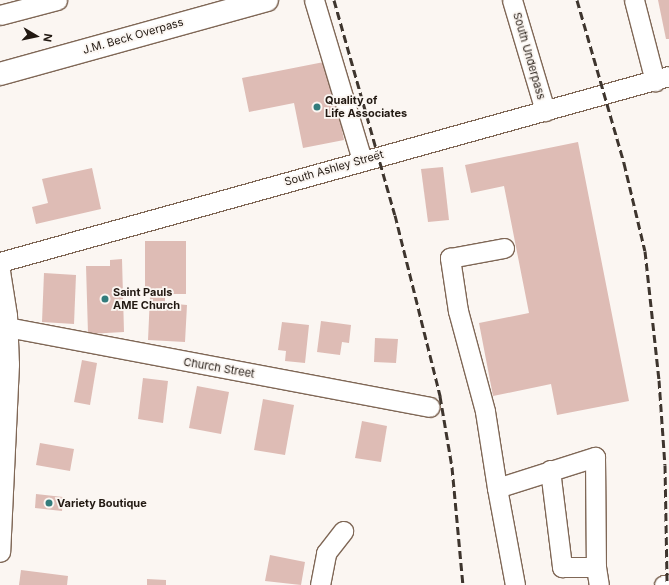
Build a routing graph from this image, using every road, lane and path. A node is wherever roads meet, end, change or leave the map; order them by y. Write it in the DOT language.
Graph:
graph roads {
  1 [pos="57,0"];
  2 [pos="267,0"];
  3 [pos="314,0"];
  4 [pos="512,0"];
  5 [pos="634,0"];
  6 [pos="0,15"];
  7 [pos="0,74"];
  8 [pos="662,79"];
  9 [pos="545,111"];
  10 [pos="362,160"];
  11 [pos="504,248"];
  12 [pos="0,262"];
  13 [pos="0,271"];
  14 [pos="7,327"];
  15 [pos="430,407"];
  16 [pos="550,470"];
  17 [pos="497,488"];
  18 [pos="343,531"];
  19 [pos="0,552"];
  20 [pos="596,567"];
  21 [pos="669,584"];
  22 [pos="320,585"];
  23 [pos="515,585"];
  24 [pos="599,585"];
  25 [pos="664,585"];
  1 -- 6 [label="street"];
  2 -- 7 [label="main road, J.M. Beck Overpass"];
  3 -- 10 [label="street"];
  4 -- 9 [label="street, South Underpass"];
  5 -- 8 [label="street"];
  8 -- 9 [label="street, South Ashley Street"];
  9 -- 10 [label="street, South Ashley Street"];
  10 -- 12 [label="street, South Ashley Street"];
  11 -- 17 [label="street"];
  13 -- 14 [label="street"];
  14 -- 15 [label="street, Church Street"];
  14 -- 19 [label="street"];
  16 -- 17 [label="street"];
  16 -- 20 [label="street"];
  16 -- 20 [label="street"];
  17 -- 23 [label="street"];
  18 -- 22 [label="street"];
  20 -- 24 [label="street"];
  21 -- 25 [label="street"];
}
